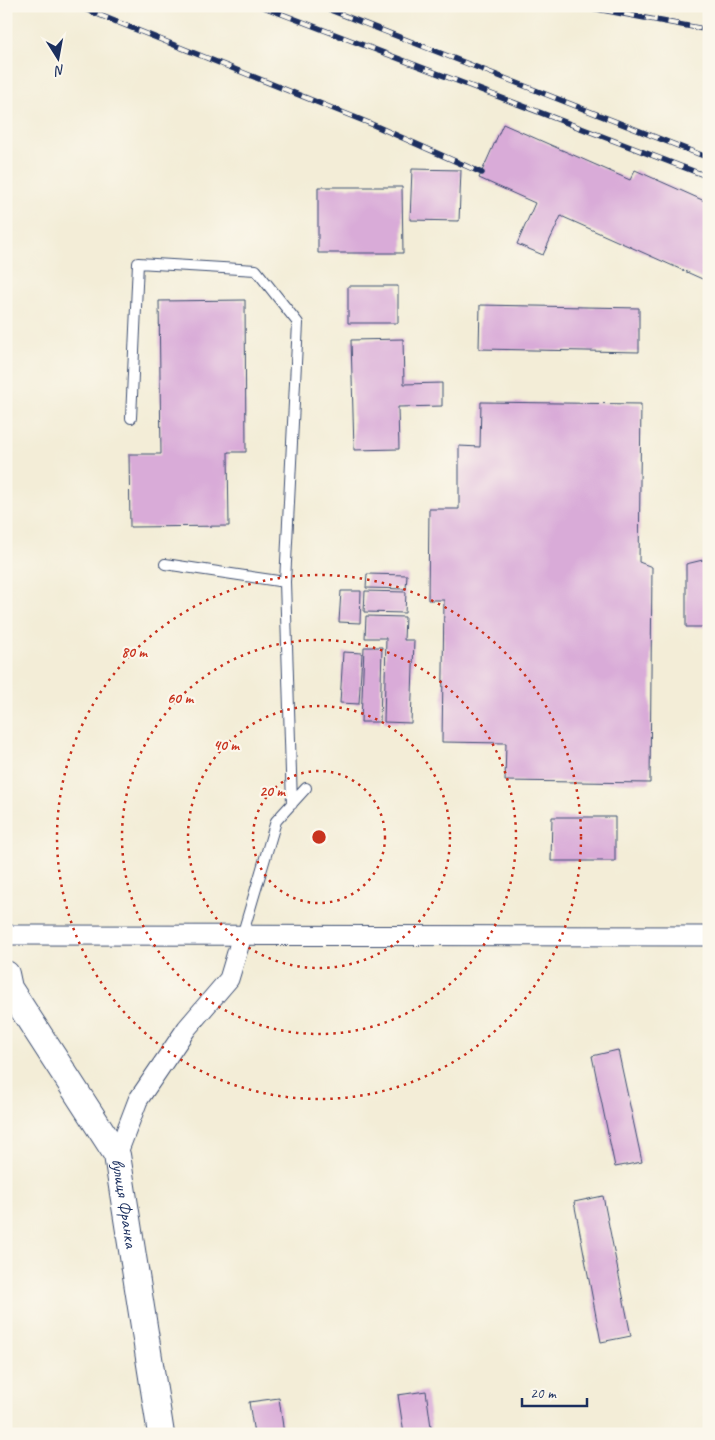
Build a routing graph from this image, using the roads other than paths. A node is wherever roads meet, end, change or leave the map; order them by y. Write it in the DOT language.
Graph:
graph roads {
  1 [pos="131,418"];
  2 [pos="165,564"];
  3 [pos="285,582"];
  4 [pos="306,788"];
  5 [pos="292,804"];
  6 [pos="6,935"];
  7 [pos="242,936"];
  8 [pos="709,936"];
  9 [pos="6,974"];
  10 [pos="117,1155"];
  11 [pos="161,1434"];
  1 -- 3 [label="lane"];
  2 -- 3 [label="lane"];
  3 -- 5 [label="lane"];
  4 -- 5 [label="lane"];
  5 -- 7 [label="lane"];
  6 -- 7 [label="street"];
  7 -- 8 [label="street"];
  7 -- 10 [label="street"];
  9 -- 10 [label="main road, вулиця Франка"];
  10 -- 11 [label="main road, вулиця Франка"];
}
